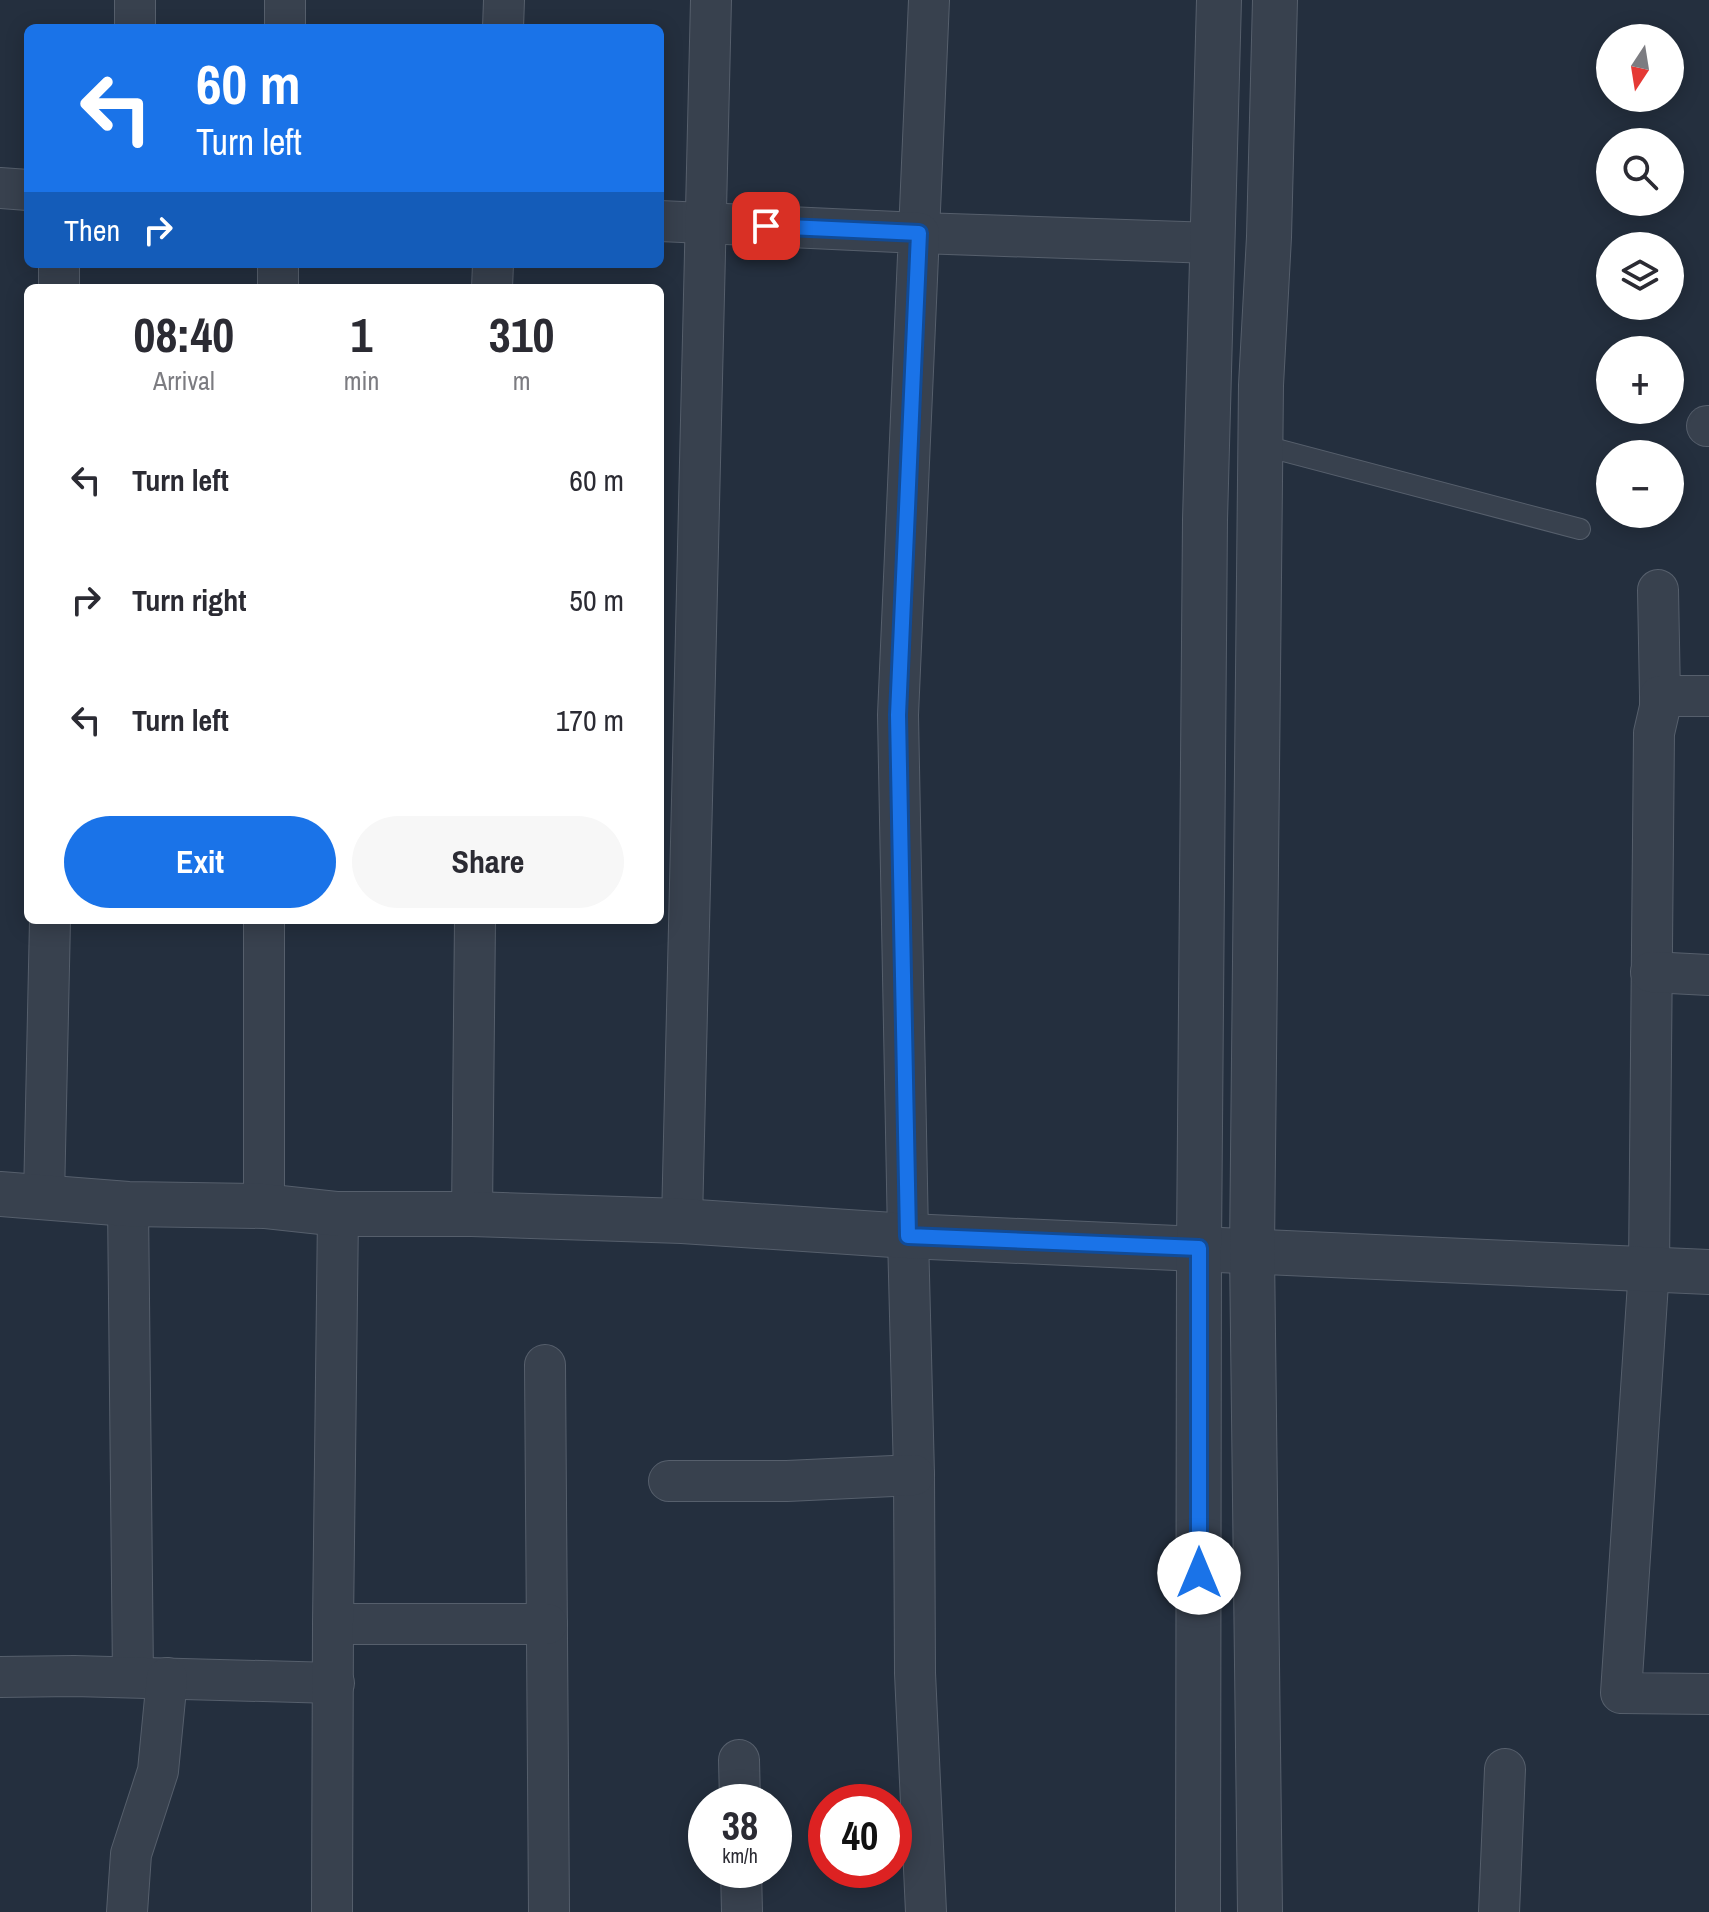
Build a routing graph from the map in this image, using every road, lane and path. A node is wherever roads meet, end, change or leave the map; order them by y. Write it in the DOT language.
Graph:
graph roads {
  1 [pos="135,0"];
  2 [pos="285,0"];
  3 [pos="504,0"];
  4 [pos="711,0"];
  5 [pos="929,0"];
  6 [pos="1219,0"];
  7 [pos="1275,0"];
  8 [pos="135,24"];
  9 [pos="285,24"];
  10 [pos="503,24"];
  11 [pos="0,188"];
  12 [pos="24,190"];
  13 [pos="664,221"];
  14 [pos="705,223"];
  15 [pos="919,233"];
  16 [pos="1213,243"];
  17 [pos="1261,445"];
  18 [pos="1580,529"];
  19 [pos="1658,590"];
  20 [pos="1660,696"];
  21 [pos="1709,696"];
  22 [pos="50,924"];
  23 [pos="264,924"];
  24 [pos="475,924"];
  25 [pos="1651,972"];
  26 [pos="1709,975"];
  27 [pos="0,1194"];
  28 [pos="44,1198"];
  29 [pos="128,1204"];
  30 [pos="264,1206"];
  31 [pos="338,1214"];
  32 [pos="472,1214"];
  33 [pos="682,1221"];
  34 [pos="908,1236"];
  35 [pos="1199,1248"];
  36 [pos="1252,1251"];
  37 [pos="1649,1268"];
  38 [pos="1709,1272"];
  39 [pos="545,1365"];
  40 [pos="914,1475"];
  41 [pos="669,1481"];
  42 [pos="333,1624"];
  43 [pos="547,1624"];
  44 [pos="0,1677"];
  45 [pos="150,1677"];
  46 [pos="334,1683"];
  47 [pos="1709,1694"];
  48 [pos="739,1760"];
  49 [pos="1505,1769"];
  50 [pos="740,1784"];
  51 [pos="741,1888"];
  52 [pos="127,1912"];
  53 [pos="332,1912"];
  54 [pos="549,1912"];
  55 [pos="742,1912"];
  56 [pos="926,1912"];
  57 [pos="1198,1912"];
  58 [pos="1260,1912"];
  59 [pos="1499,1912"];
  1 -- 8 [label="street"];
  2 -- 9 [label="street"];
  3 -- 10 [label="street"];
  4 -- 14 [label="street"];
  5 -- 15 [label="street"];
  6 -- 16 [label="street"];
  7 -- 17 [label="street"];
  11 -- 12 [label="street"];
  13 -- 14 [label="street"];
  14 -- 15 [label="street"];
  14 -- 33 [label="street"];
  15 -- 16 [label="street"];
  15 -- 34 [label="street"];
  16 -- 35 [label="street"];
  17 -- 18 [label="lane"];
  17 -- 36 [label="street"];
  19 -- 20 [label="street"];
  20 -- 21 [label="street"];
  20 -- 25 [label="street"];
  22 -- 28 [label="street"];
  23 -- 30 [label="street"];
  24 -- 32 [label="street"];
  25 -- 26 [label="street"];
  25 -- 37 [label="street"];
  27 -- 28 [label="street"];
  28 -- 29 [label="street"];
  29 -- 30 [label="street"];
  29 -- 45 [label="street"];
  30 -- 31 [label="street"];
  31 -- 32 [label="street"];
  31 -- 42 [label="street"];
  32 -- 33 [label="street"];
  33 -- 34 [label="street"];
  34 -- 35 [label="street"];
  34 -- 40 [label="street"];
  35 -- 36 [label="street"];
  35 -- 57 [label="street"];
  36 -- 37 [label="street"];
  36 -- 58 [label="street"];
  37 -- 38 [label="street"];
  37 -- 47 [label="street"];
  39 -- 43 [label="street"];
  40 -- 41 [label="street"];
  40 -- 56 [label="street"];
  42 -- 43 [label="street"];
  42 -- 46 [label="street"];
  43 -- 54 [label="street"];
  44 -- 45 [label="street"];
  45 -- 46 [label="street"];
  45 -- 52 [label="street"];
  46 -- 53 [label="street"];
  48 -- 50 [label="street"];
  49 -- 59 [label="street"];
  51 -- 55 [label="street"];
}
